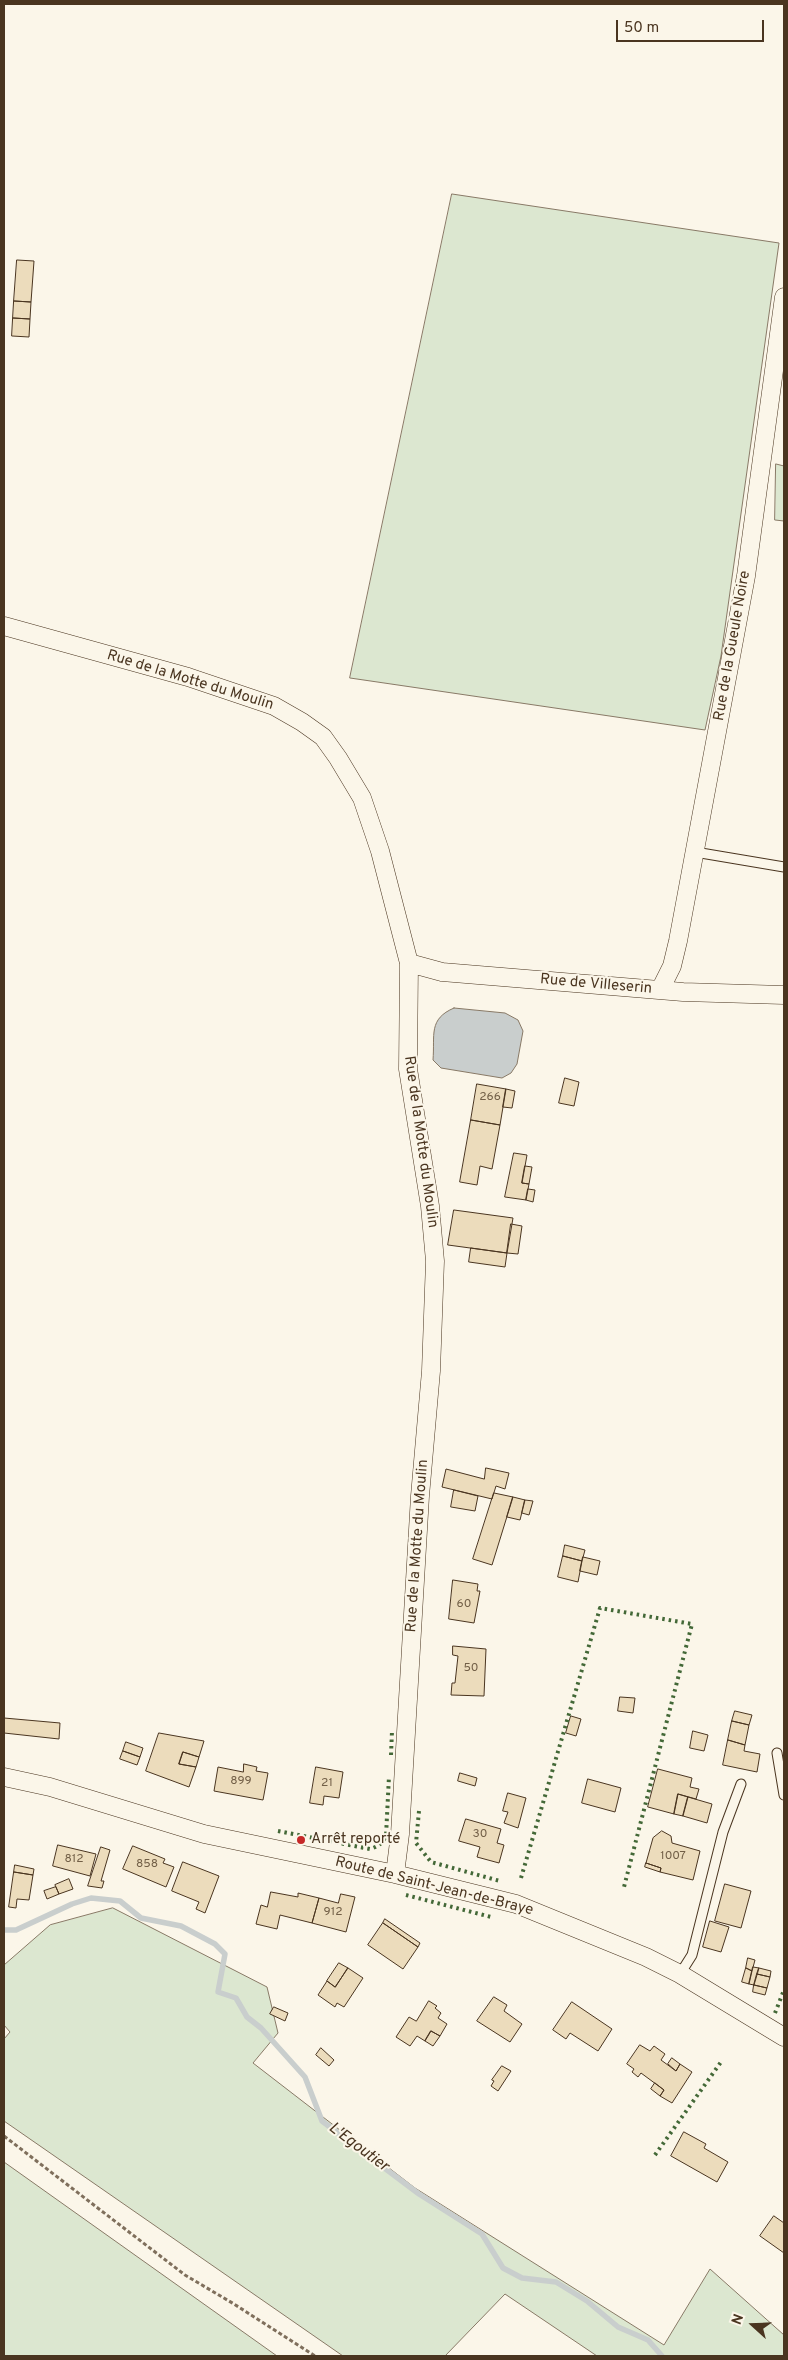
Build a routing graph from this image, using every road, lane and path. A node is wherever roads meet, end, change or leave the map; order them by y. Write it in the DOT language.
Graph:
graph roads {
  1 [pos="784,297"];
  2 [pos="4,626"];
  3 [pos="695,852"];
  4 [pos="784,867"];
  5 [pos="409,963"];
  6 [pos="660,990"];
  7 [pos="784,995"];
  8 [pos="776,1753"];
  9 [pos="4,1777"];
  10 [pos="741,1784"];
  11 [pos="784,1794"];
  12 [pos="395,1874"];
  13 [pos="680,1974"];
  14 [pos="784,2038"];
  15 [pos="4,2136"];
  16 [pos="315,2356"];
  1 -- 3 [label="street, Rue de la Gueule Noire"];
  2 -- 5 [label="street, Rue de la Motte du Moulin"];
  3 -- 4 [label="lane"];
  3 -- 6 [label="street, Rue de la Gueule Noire"];
  5 -- 6 [label="street, Rue de Villeserin"];
  5 -- 12 [label="street, Rue de la Motte du Moulin"];
  6 -- 7 [label="street, Rue de Villeserin"];
  8 -- 11 [label="lane"];
  9 -- 12 [label="street, Route de Saint-Jean-de-Braye"];
  10 -- 13 [label="lane"];
  12 -- 13 [label="street, Route de Saint-Jean-de-Braye"];
  13 -- 14 [label="street, Route de Saint-Jean-de-Braye"];
  15 -- 16 [label="path"];
}
